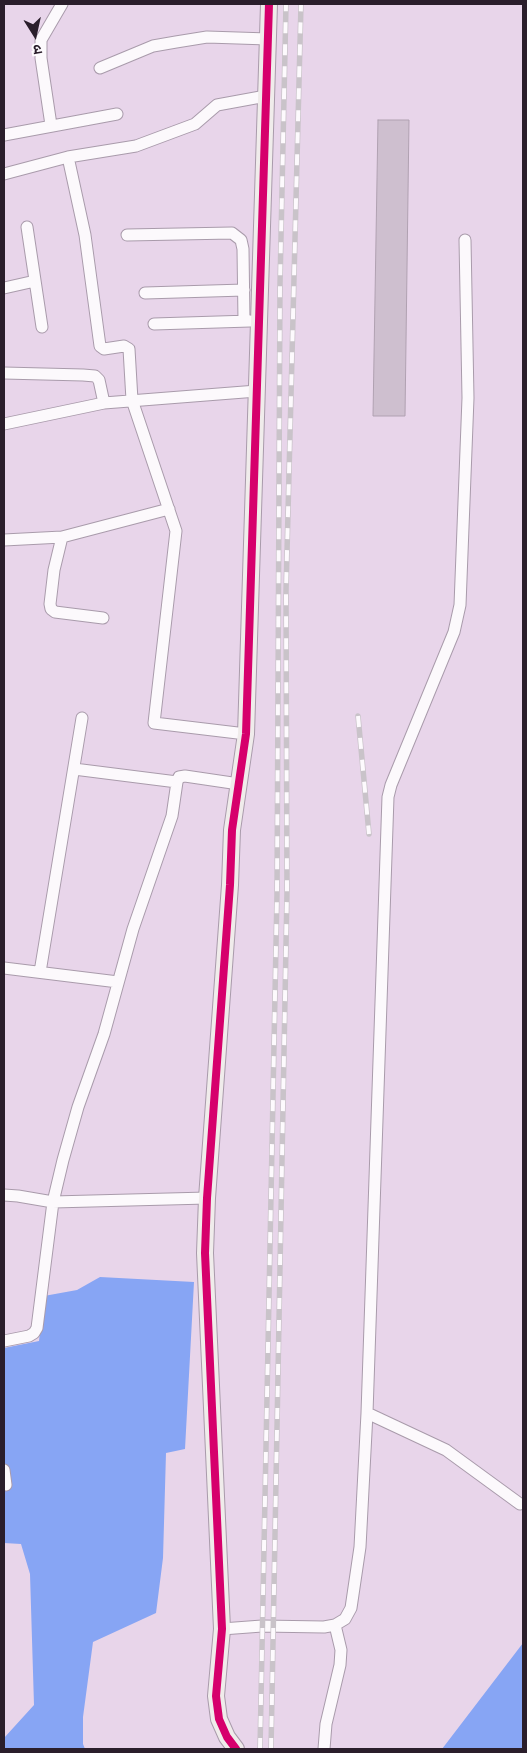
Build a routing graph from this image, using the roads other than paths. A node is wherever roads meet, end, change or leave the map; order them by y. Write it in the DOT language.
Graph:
graph roads {
  1 [pos="62,4"];
  2 [pos="269,4"];
  3 [pos="268,39"];
  4 [pos="100,68"];
  5 [pos="266,96"];
  6 [pos="117,114"];
  7 [pos="51,125"];
  8 [pos="4,135"];
  9 [pos="68,157"];
  10 [pos="4,174"];
  11 [pos="27,227"];
  12 [pos="127,235"];
  13 [pos="466,240"];
  14 [pos="35,281"];
  15 [pos="4,288"];
  16 [pos="244,290"];
  17 [pos="144,294"];
  18 [pos="252,321"];
  19 [pos="154,324"];
  20 [pos="42,327"];
  21 [pos="4,373"];
  22 [pos="257,391"];
  23 [pos="132,400"];
  24 [pos="104,403"];
  25 [pos="4,424"];
  26 [pos="169,509"];
  27 [pos="62,536"];
  28 [pos="4,540"];
  29 [pos="103,618"];
  30 [pos="82,718"];
  31 [pos="246,734"];
  32 [pos="74,769"];
  33 [pos="177,782"];
  34 [pos="239,784"];
  35 [pos="4,968"];
  36 [pos="40,972"];
  37 [pos="118,982"];
  38 [pos="4,1195"];
  39 [pos="207,1198"];
  40 [pos="53,1202"];
  41 [pos="4,1341"];
  42 [pos="367,1413"];
  43 [pos="4,1470"];
  44 [pos="6,1485"];
  45 [pos="520,1504"];
  46 [pos="335,1625"];
  47 [pos="222,1629"];
  48 [pos="236,1749"];
  49 [pos="324,1749"];
  1 -- 7 [label="street"];
  2 -- 3 [label="street"];
  3 -- 4 [label="street"];
  3 -- 5 [label="street"];
  5 -- 9 [label="street"];
  5 -- 18 [label="street"];
  6 -- 7 [label="street"];
  7 -- 8 [label="street"];
  9 -- 10 [label="street"];
  9 -- 23 [label="street"];
  11 -- 14 [label="street"];
  12 -- 16 [label="street"];
  13 -- 42 [label="street"];
  14 -- 15 [label="street"];
  14 -- 20 [label="street"];
  16 -- 17 [label="street"];
  16 -- 18 [label="street"];
  18 -- 19 [label="street"];
  18 -- 22 [label="street"];
  21 -- 24 [label="street"];
  22 -- 23 [label="street"];
  22 -- 31 [label="street"];
  23 -- 24 [label="street"];
  23 -- 26 [label="street"];
  24 -- 25 [label="street"];
  26 -- 27 [label="street"];
  26 -- 31 [label="street"];
  27 -- 28 [label="street"];
  27 -- 29 [label="street"];
  30 -- 32 [label="street"];
  31 -- 34 [label="street"];
  32 -- 33 [label="street"];
  32 -- 36 [label="street"];
  33 -- 34 [label="street"];
  33 -- 37 [label="street"];
  34 -- 39 [label="street"];
  35 -- 36 [label="street"];
  36 -- 37 [label="street"];
  37 -- 40 [label="street"];
  38 -- 40 [label="street"];
  39 -- 40 [label="street"];
  39 -- 47 [label="street"];
  40 -- 41 [label="street"];
  42 -- 45 [label="street"];
  42 -- 46 [label="street"];
  43 -- 44 [label="street"];
  46 -- 47 [label="street"];
  46 -- 49 [label="street"];
  47 -- 48 [label="street"];
}
